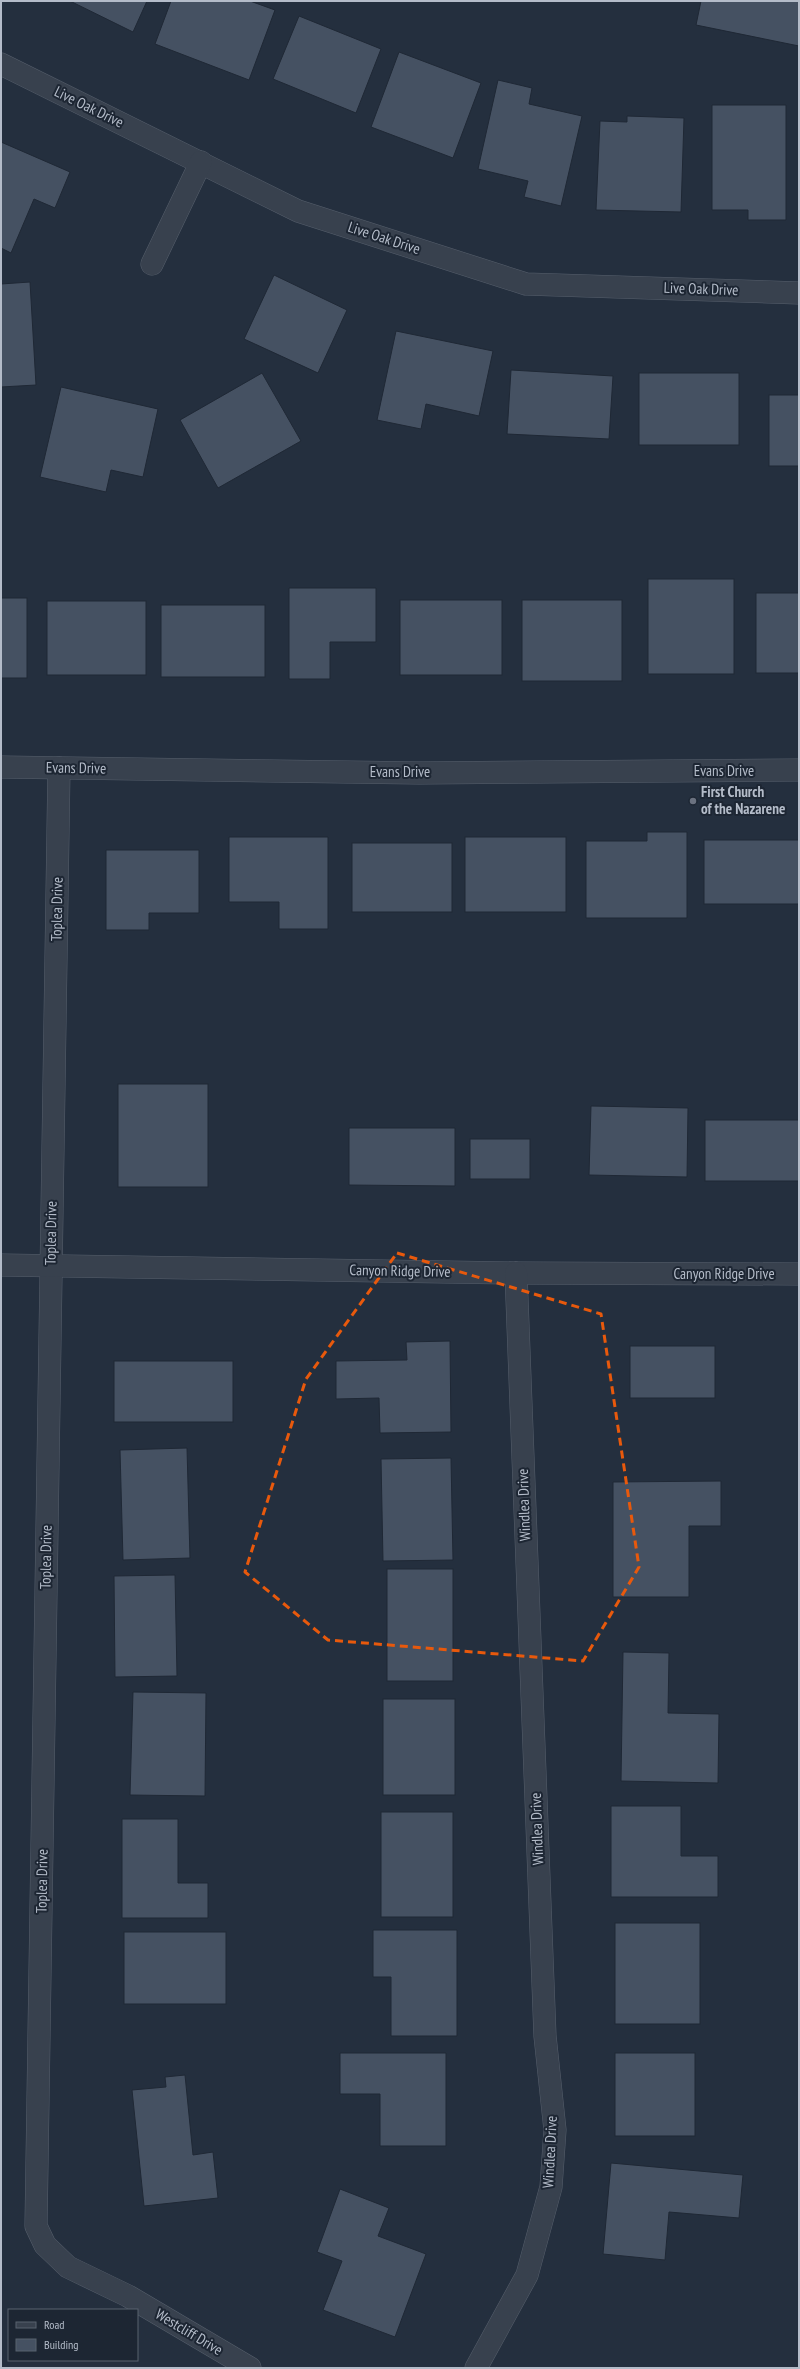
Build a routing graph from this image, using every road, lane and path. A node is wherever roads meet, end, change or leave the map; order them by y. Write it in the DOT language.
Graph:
graph roads {
  1 [pos="1,64"];
  2 [pos="201,162"];
  3 [pos="152,264"];
  4 [pos="799,292"];
  5 [pos="1,767"];
  6 [pos="59,768"];
  7 [pos="799,770"];
  8 [pos="1,1265"];
  9 [pos="51,1266"];
  10 [pos="516,1273"];
  11 [pos="799,1274"];
  12 [pos="128,2296"];
  13 [pos="250,2368"];
  14 [pos="476,2368"];
  1 -- 2 [label="street, Live Oak Drive"];
  2 -- 3 [label="street"];
  2 -- 4 [label="street, Live Oak Drive"];
  5 -- 6 [label="street, Evans Drive"];
  6 -- 7 [label="street, Evans Drive"];
  6 -- 9 [label="street, Toplea Drive"];
  8 -- 9 [label="street, Canyon Ridge Drive"];
  9 -- 10 [label="street, Canyon Ridge Drive"];
  9 -- 12 [label="street, Toplea Drive"];
  10 -- 11 [label="street, Canyon Ridge Drive"];
  10 -- 14 [label="street, Windlea Drive"];
  12 -- 13 [label="street, Westcliff Drive"];
}
